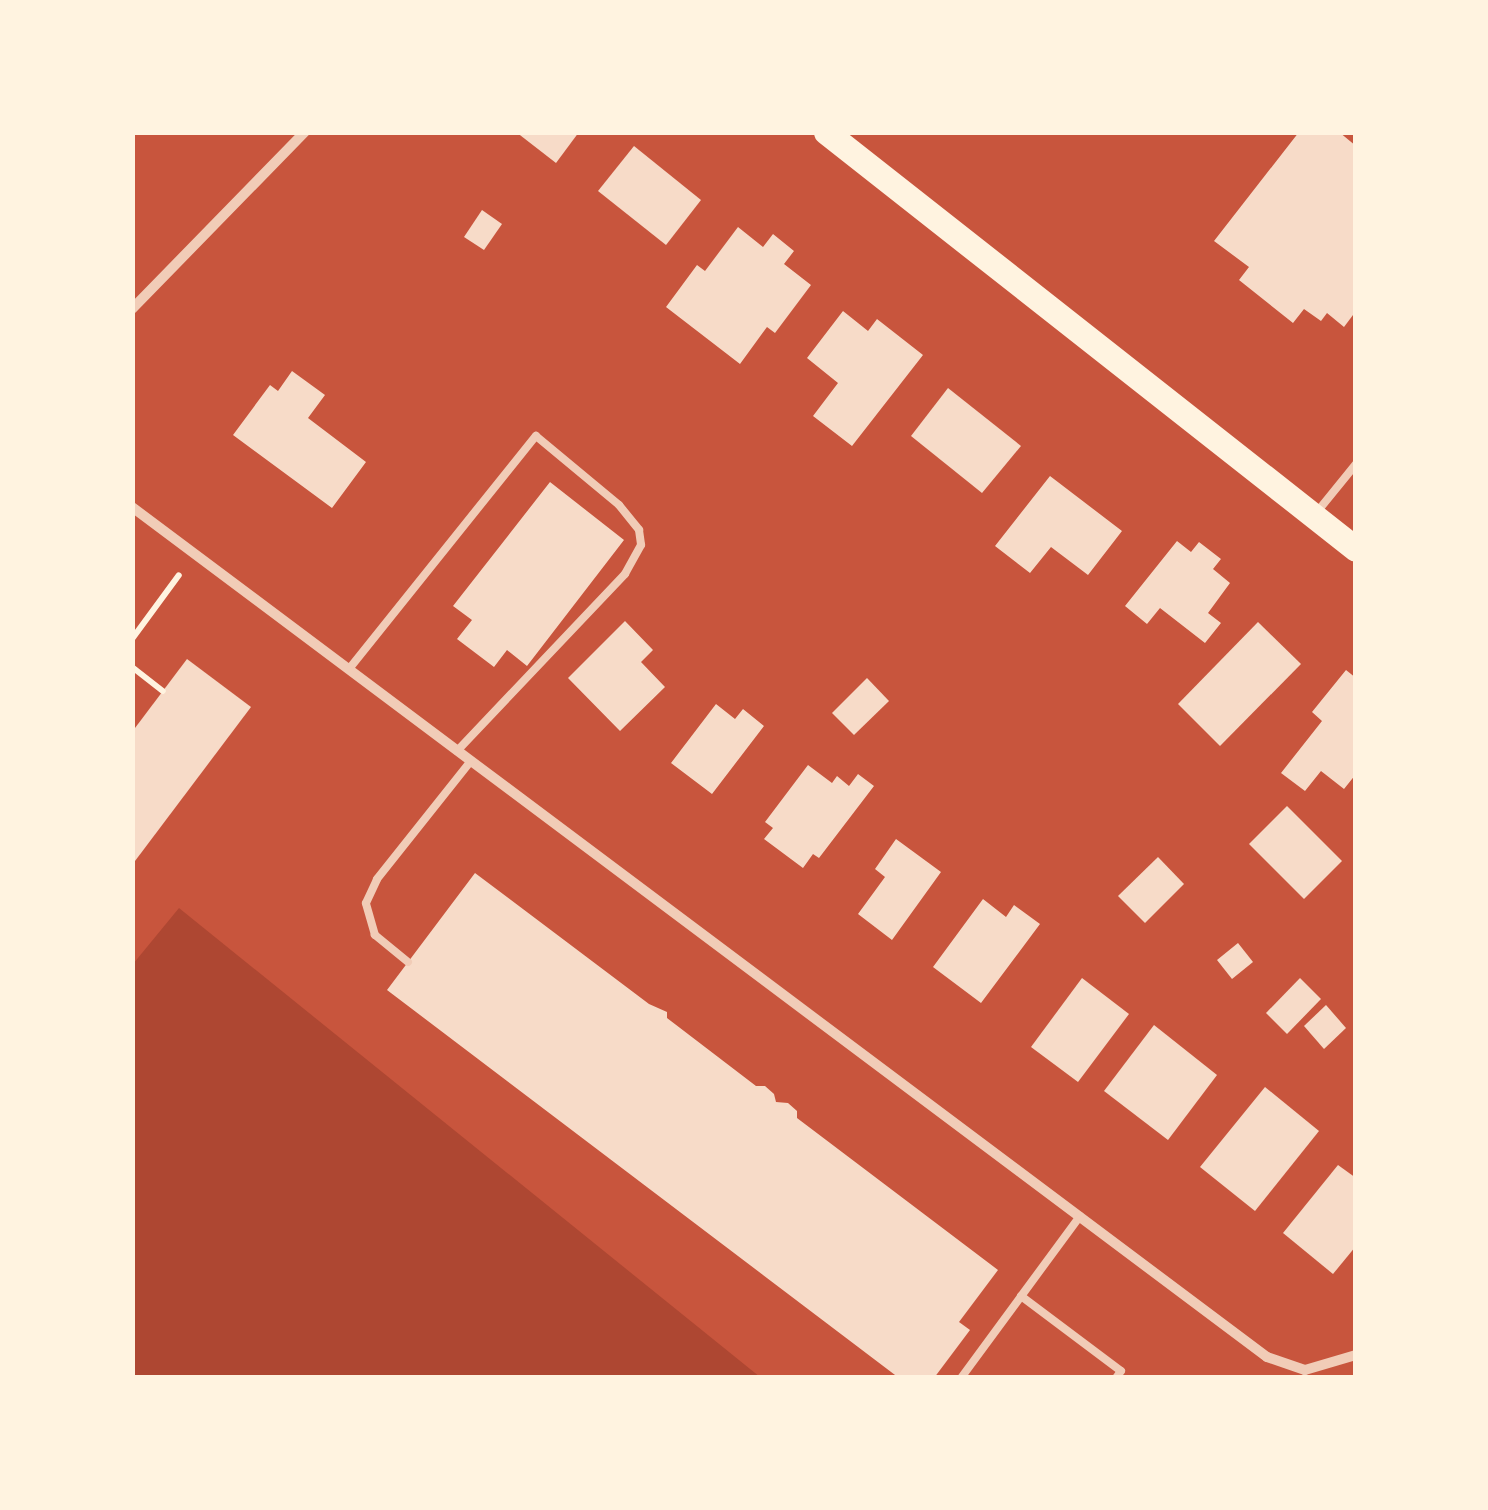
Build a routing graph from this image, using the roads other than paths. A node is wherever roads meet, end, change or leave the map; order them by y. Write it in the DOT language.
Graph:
graph roads {
  1 [pos="304,132"];
  2 [pos="826,132"];
  3 [pos="132,309"];
  4 [pos="1356,464"];
  5 [pos="132,507"];
  6 [pos="1314,516"];
  7 [pos="1356,548"];
  8 [pos="349,669"];
  9 [pos="457,750"];
  10 [pos="471,761"];
  11 [pos="408,962"];
  12 [pos="1080,1216"];
  13 [pos="1021,1296"];
  14 [pos="1356,1355"];
  15 [pos="961,1378"];
  16 [pos="1116,1378"];
  1 -- 3 [label="street"];
  2 -- 6 [label="main road"];
  4 -- 6 [label="lane"];
  5 -- 8 [label="street"];
  6 -- 7 [label="main road"];
  8 -- 9 [label="street"];
  8 -- 9 [label="lane"];
  9 -- 10 [label="street"];
  10 -- 11 [label="lane"];
  10 -- 12 [label="street"];
  12 -- 13 [label="lane"];
  12 -- 14 [label="street"];
  13 -- 15 [label="lane"];
  13 -- 16 [label="lane"];
}
